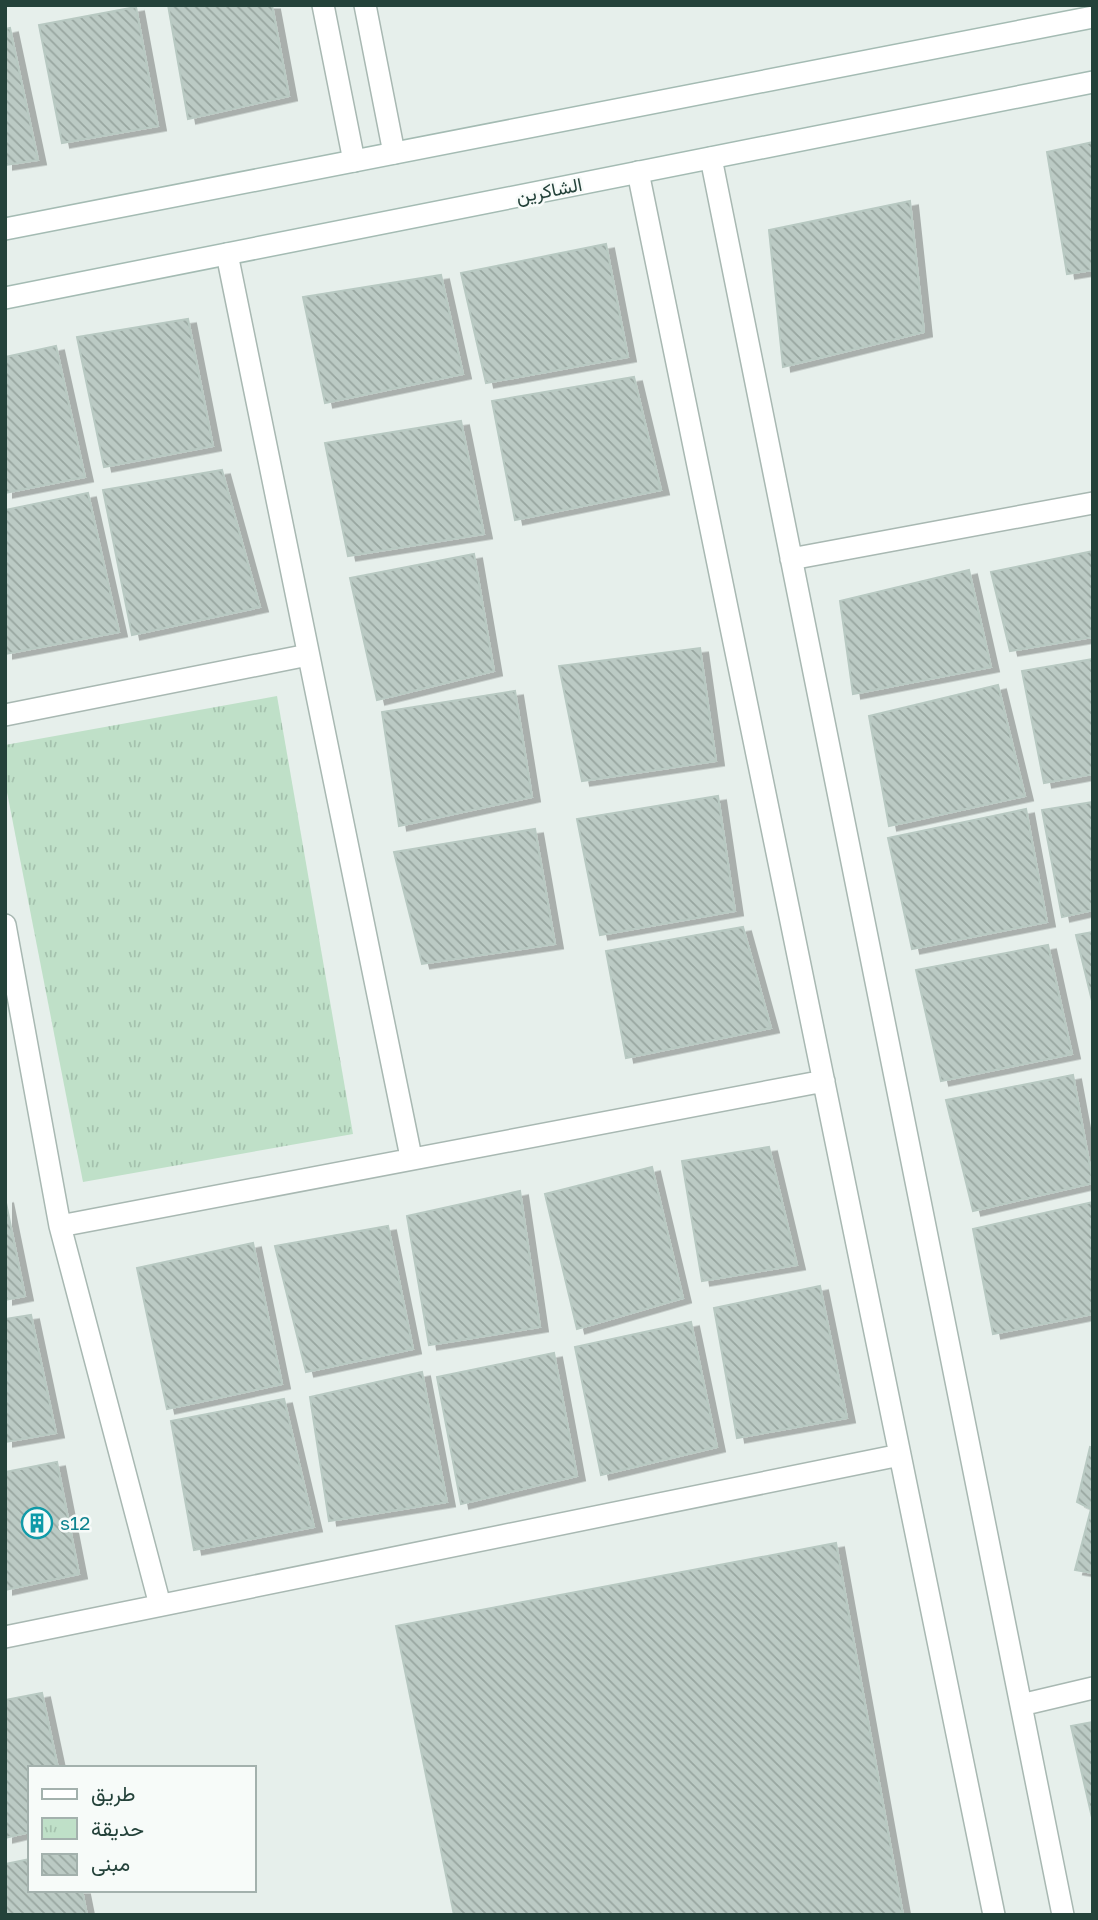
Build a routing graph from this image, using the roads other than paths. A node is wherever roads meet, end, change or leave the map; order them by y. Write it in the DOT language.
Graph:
graph roads {
  1 [pos="323,5"];
  2 [pos="365,5"];
  3 [pos="1093,17"];
  4 [pos="1093,82"];
  5 [pos="394,153"];
  6 [pos="711,158"];
  7 [pos="354,161"];
  8 [pos="638,172"];
  9 [pos="5,229"];
  10 [pos="227,254"];
  11 [pos="5,298"];
  12 [pos="1093,503"];
  13 [pos="791,559"];
  14 [pos="308,655"];
  15 [pos="5,716"];
  16 [pos="5,925"];
  17 [pos="824,1081"];
  18 [pos="411,1157"];
  19 [pos="60,1226"];
  20 [pos="900,1455"];
  21 [pos="160,1605"];
  22 [pos="5,1637"];
  23 [pos="1093,1688"];
  24 [pos="1021,1705"];
  25 [pos="994,1915"];
  26 [pos="1063,1915"];
  1 -- 7 [label="street"];
  2 -- 5 [label="street"];
  3 -- 5 [label="street"];
  4 -- 6 [label="street, الشاكرين"];
  5 -- 7 [label="street"];
  6 -- 8 [label="street, الشاكرين"];
  6 -- 13 [label="street"];
  7 -- 9 [label="street"];
  8 -- 10 [label="street, الشاكرين"];
  8 -- 17 [label="street"];
  10 -- 11 [label="street, الشاكرين"];
  10 -- 14 [label="street"];
  12 -- 13 [label="street"];
  13 -- 24 [label="street"];
  14 -- 15 [label="street"];
  14 -- 18 [label="street"];
  16 -- 19 [label="street"];
  17 -- 18 [label="street"];
  17 -- 20 [label="street"];
  18 -- 19 [label="street"];
  19 -- 21 [label="street"];
  20 -- 21 [label="street"];
  20 -- 25 [label="street"];
  21 -- 22 [label="street"];
  23 -- 24 [label="street"];
  24 -- 26 [label="street"];
}
